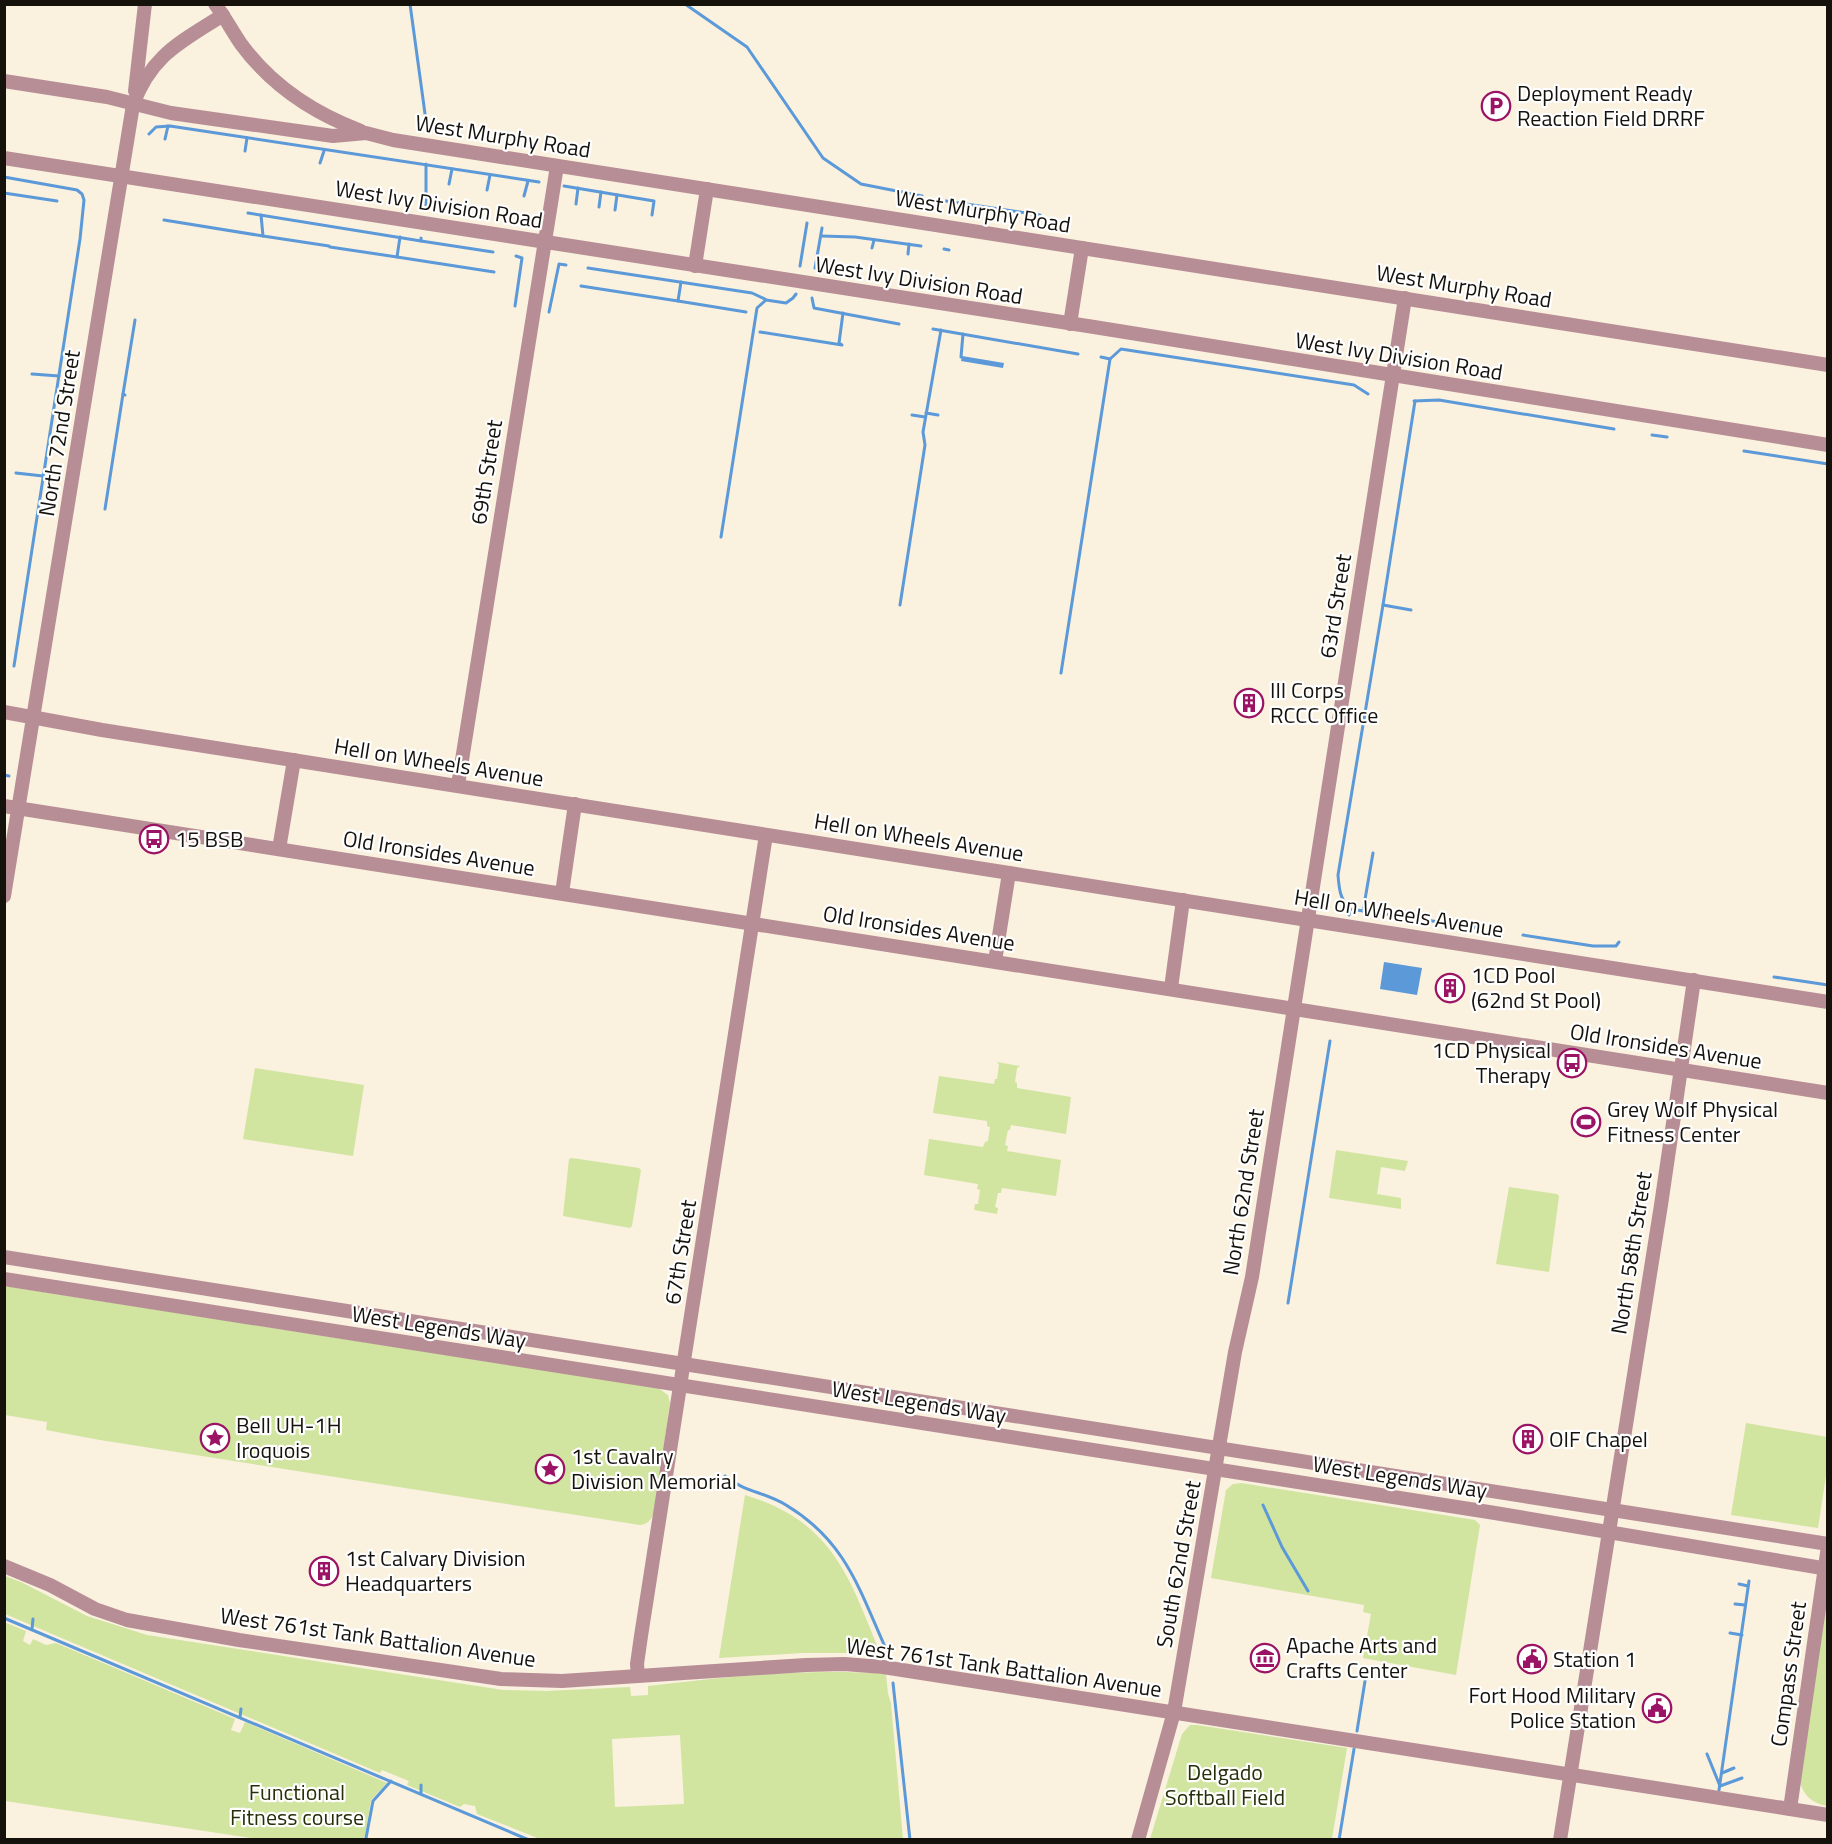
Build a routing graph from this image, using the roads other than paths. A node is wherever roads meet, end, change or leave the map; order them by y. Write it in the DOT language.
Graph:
graph roads {
  1 [pos="145,4"];
  2 [pos="220,8"];
  3 [pos="4,81"];
  4 [pos="134,105"];
  5 [pos="366,132"];
  6 [pos="4,158"];
  7 [pos="557,166"];
  8 [pos="123,178"];
  9 [pos="707,189"];
  10 [pos="545,242"];
  11 [pos="1082,248"];
  12 [pos="695,266"];
  13 [pos="1405,298"];
  14 [pos="1070,324"];
  15 [pos="1827,365"];
  16 [pos="1393,377"];
  17 [pos="1827,445"];
  18 [pos="4,712"];
  19 [pos="33,719"];
  20 [pos="294,760"];
  21 [pos="458,785"];
  22 [pos="575,804"];
  23 [pos="11,807"];
  24 [pos="766,835"];
  25 [pos="279,849"];
  26 [pos="1009,873"];
  27 [pos="562,893"];
  28 [pos="4,896"];
  29 [pos="1183,900"];
  30 [pos="1306,920"];
  31 [pos="752,923"];
  32 [pos="995,961"];
  33 [pos="1694,980"];
  34 [pos="1171,988"];
  35 [pos="1827,1002"];
  36 [pos="1293,1008"];
  37 [pos="1681,1070"];
  38 [pos="1827,1093"];
  39 [pos="4,1257"];
  40 [pos="4,1279"];
  41 [pos="684,1364"];
  42 [pos="681,1385"];
  43 [pos="1218,1448"];
  44 [pos="1215,1470"];
  45 [pos="1612,1509"];
  46 [pos="1608,1531"];
  47 [pos="1827,1545"];
  48 [pos="4,1566"];
  49 [pos="1826,1568"];
  50 [pos="638,1677"];
  51 [pos="1174,1712"];
  52 [pos="1570,1775"];
  53 [pos="1790,1809"];
  54 [pos="1827,1815"];
  55 [pos="1138,1839"];
  56 [pos="1560,1839"];
  1 -- 4 [label="street"];
  2 -- 4 [label="street, North 72nd Street"];
  2 -- 5 [label="street"];
  3 -- 4 [label="street, West Murphy Road"];
  4 -- 5 [label="street, West Murphy Road"];
  4 -- 8 [label="street, North 72nd Street"];
  5 -- 7 [label="street, West Murphy Road"];
  6 -- 8 [label="street, West Ivy Division Road"];
  7 -- 9 [label="street, West Murphy Road"];
  7 -- 10 [label="street, 69th Street"];
  8 -- 10 [label="street, West Ivy Division Road"];
  8 -- 19 [label="street, North 72nd Street"];
  9 -- 11 [label="street, West Murphy Road"];
  9 -- 12 [label="street"];
  10 -- 12 [label="street, West Ivy Division Road"];
  10 -- 21 [label="street, 69th Street"];
  11 -- 13 [label="street, West Murphy Road"];
  11 -- 14 [label="street"];
  12 -- 14 [label="street, West Ivy Division Road"];
  13 -- 15 [label="street, West Murphy Road"];
  13 -- 16 [label="street, 63rd Street"];
  14 -- 16 [label="street, West Ivy Division Road"];
  16 -- 17 [label="street, West Ivy Division Road"];
  16 -- 30 [label="street, 63rd Street"];
  18 -- 19 [label="street, Hell on Wheels Avenue"];
  19 -- 20 [label="street, Hell on Wheels Avenue"];
  19 -- 23 [label="street, North 72nd Street"];
  20 -- 21 [label="street, Hell on Wheels Avenue"];
  20 -- 25 [label="street"];
  21 -- 22 [label="street, Hell on Wheels Avenue"];
  22 -- 24 [label="street, Hell on Wheels Avenue"];
  22 -- 27 [label="street"];
  23 -- 25 [label="street, Old Ironsides Avenue"];
  23 -- 28 [label="street, North 72nd Street"];
  24 -- 26 [label="street, Hell on Wheels Avenue"];
  24 -- 31 [label="street, 67th Street"];
  25 -- 27 [label="street, Old Ironsides Avenue"];
  26 -- 29 [label="street, Hell on Wheels Avenue"];
  26 -- 32 [label="street"];
  27 -- 31 [label="street, Old Ironsides Avenue"];
  29 -- 30 [label="street, Hell on Wheels Avenue"];
  29 -- 34 [label="street"];
  30 -- 33 [label="street, Hell on Wheels Avenue"];
  30 -- 36 [label="street, North 62nd Street"];
  31 -- 32 [label="street, Old Ironsides Avenue"];
  31 -- 41 [label="street, 67th Street"];
  32 -- 34 [label="street, Old Ironsides Avenue"];
  33 -- 35 [label="street, Hell on Wheels Avenue"];
  33 -- 37 [label="street, North 58th Street"];
  34 -- 36 [label="street, Old Ironsides Avenue"];
  36 -- 37 [label="street, Old Ironsides Avenue"];
  36 -- 43 [label="street, North 62nd Street"];
  37 -- 38 [label="street, Old Ironsides Avenue"];
  37 -- 45 [label="street, North 58th Street"];
  39 -- 41 [label="street, West Legends Way"];
  40 -- 42 [label="street, West Legends Way"];
  41 -- 42 [label="street, 67th Street"];
  41 -- 43 [label="street, West Legends Way"];
  42 -- 44 [label="street, West Legends Way"];
  42 -- 50 [label="street, 67th Street"];
  43 -- 44 [label="street, North 62nd Street"];
  43 -- 45 [label="street, West Legends Way"];
  44 -- 46 [label="street, West Legends Way"];
  44 -- 51 [label="street, South 62nd Street"];
  45 -- 46 [label="street, North 58th Street"];
  45 -- 47 [label="street, West Legends Way"];
  46 -- 49 [label="street, West Legends Way"];
  46 -- 52 [label="street, North 58th Street"];
  47 -- 49 [label="street, Compass Street"];
  48 -- 50 [label="street, West 761st Tank Battalion Avenue"];
  49 -- 53 [label="street, Compass Street"];
  50 -- 51 [label="street, West 761st Tank Battalion Avenue"];
  51 -- 52 [label="street, West 761st Tank Battalion Avenue"];
  51 -- 55 [label="street, South 62nd Street"];
  52 -- 53 [label="street, West 761st Tank Battalion Avenue"];
  52 -- 56 [label="street, North 58th Street"];
  53 -- 54 [label="street, West 761st Tank Battalion Avenue"];
}
